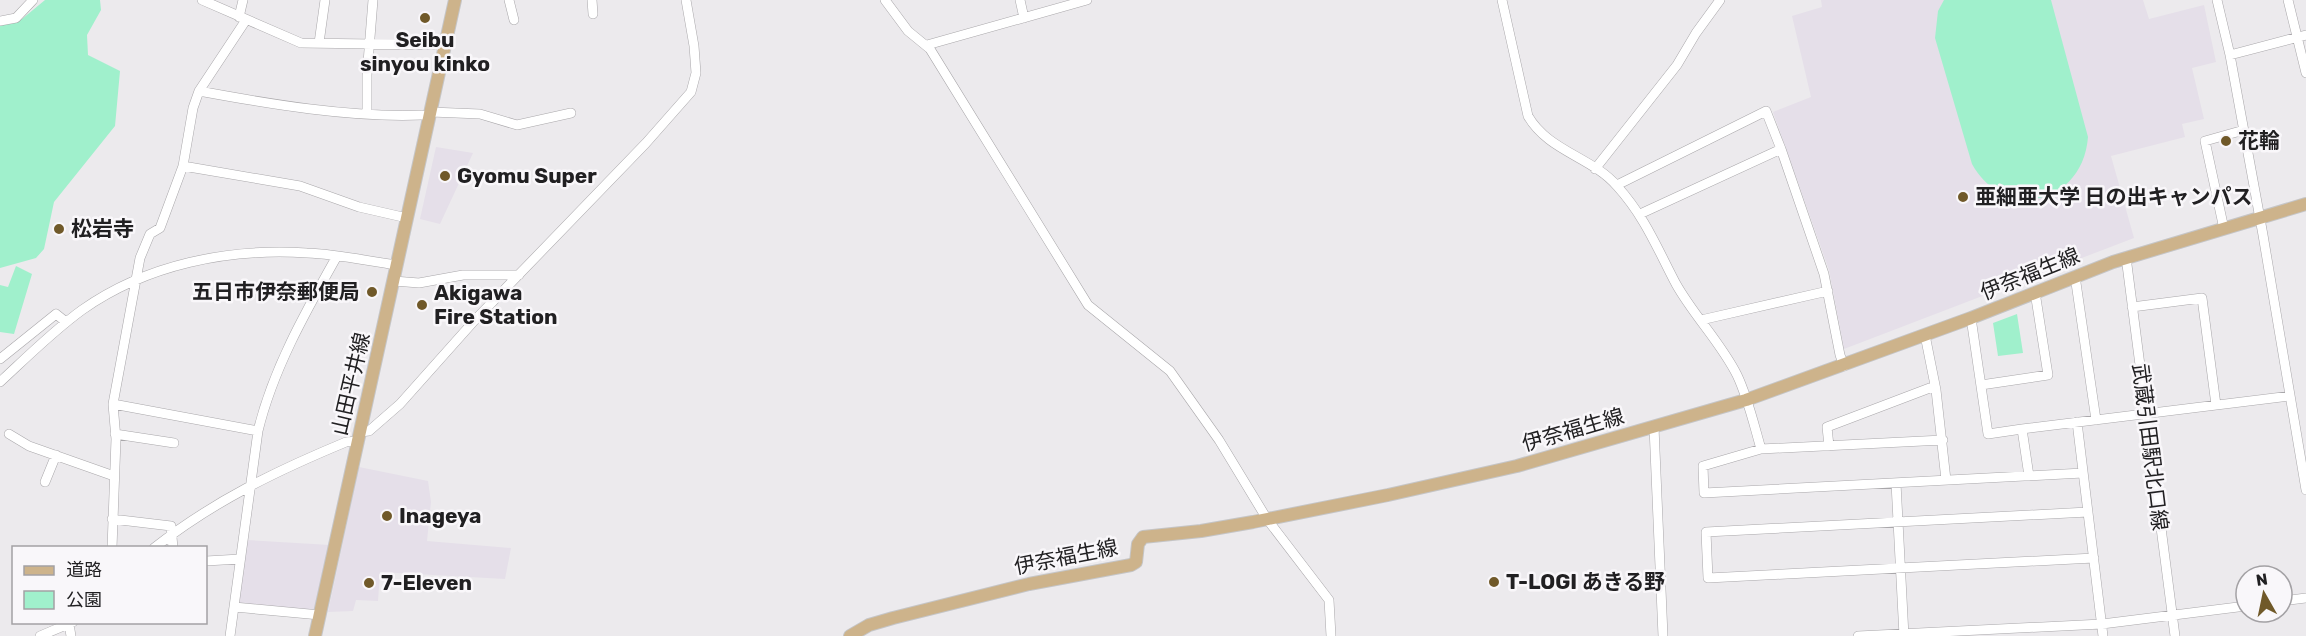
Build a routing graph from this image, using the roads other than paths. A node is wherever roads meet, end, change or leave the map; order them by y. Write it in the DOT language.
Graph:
graph roads {
  1 [pos="33,0"];
  2 [pos="201,0"];
  3 [pos="243,0"];
  4 [pos="325,0"];
  5 [pos="373,0"];
  6 [pos="455,0"];
  7 [pos="508,0"];
  8 [pos="592,0"];
  9 [pos="686,0"];
  10 [pos="885,0"];
  11 [pos="1020,0"];
  12 [pos="1087,0"];
  13 [pos="1502,0"];
  14 [pos="1720,0"];
  15 [pos="2217,0"];
  16 [pos="2288,0"];
  17 [pos="593,14"];
  18 [pos="242,18"];
  19 [pos="1024,18"];
  20 [pos="513,20"];
  21 [pos="0,21"];
  22 [pos="2302,36"];
  23 [pos="319,43"];
  24 [pos="369,44"];
  25 [pos="445,45"];
  26 [pos="927,45"];
  27 [pos="2230,55"];
  28 [pos="2306,73"];
  29 [pos="199,91"];
  30 [pos="571,112"];
  31 [pos="427,113"];
  32 [pos="367,114"];
  33 [pos="2244,130"];
  34 [pos="1781,149"];
  35 [pos="183,166"];
  36 [pos="1595,169"];
  37 [pos="1617,185"];
  38 [pos="2306,204"];
  39 [pos="1640,214"];
  40 [pos="407,218"];
  41 [pos="2260,219"];
  42 [pos="2224,229"];
  43 [pos="337,256"];
  44 [pos="2126,258"];
  45 [pos="397,266"];
  46 [pos="519,275"];
  47 [pos="2075,276"];
  48 [pos="135,281"];
  49 [pos="394,281"];
  50 [pos="1828,291"];
  51 [pos="2036,292"];
  52 [pos="2132,307"];
  53 [pos="1971,318"];
  54 [pos="1701,320"];
  55 [pos="66,322"];
  56 [pos="1925,335"];
  57 [pos="0,358"];
  58 [pos="1844,366"];
  59 [pos="0,382"];
  60 [pos="1981,385"];
  61 [pos="1935,386"];
  62 [pos="2290,396"];
  63 [pos="1746,400"];
  64 [pos="113,404"];
  65 [pos="2216,405"];
  66 [pos="2146,414"];
  67 [pos="2097,420"];
  68 [pos="2077,422"];
  69 [pos="1654,427"];
  70 [pos="2022,429"];
  71 [pos="258,431"];
  72 [pos="9,434"];
  73 [pos="115,434"];
  74 [pos="359,437"];
  75 [pos="1943,440"];
  76 [pos="174,443"];
  77 [pos="1828,446"];
  78 [pos="1761,450"];
  79 [pos="56,455"];
  80 [pos="2083,473"];
  81 [pos="114,476"];
  82 [pos="2029,476"];
  83 [pos="1946,480"];
  84 [pos="45,482"];
  85 [pos="1896,483"];
  86 [pos="251,484"];
  87 [pos="2306,490"];
  88 [pos="2088,512"];
  89 [pos="112,519"];
  90 [pos="1267,519"];
  91 [pos="1898,522"];
  92 [pos="172,534"];
  93 [pos="112,546"];
  94 [pos="157,546"];
  95 [pos="173,546"];
  96 [pos="2094,558"];
  97 [pos="240,559"];
  98 [pos="207,561"];
  99 [pos="1900,568"];
  100 [pos="234,607"];
  101 [pos="2234,607"];
  102 [pos="320,615"];
  103 [pos="2172,615"];
  104 [pos="69,624"];
  105 [pos="2102,624"];
  106 [pos="1904,635"];
  107 [pos="40,636"];
  108 [pos="230,636"];
  109 [pos="315,636"];
  110 [pos="850,636"];
  111 [pos="1331,636"];
  112 [pos="1663,636"];
  113 [pos="1858,636"];
  114 [pos="2103,636"];
  115 [pos="2175,636"];
  1 -- 21 [label="street"];
  2 -- 18 [label="street"];
  3 -- 18 [label="street"];
  4 -- 23 [label="street"];
  5 -- 24 [label="street"];
  6 -- 25 [label="main road, 山田平井線"];
  7 -- 20 [label="street"];
  8 -- 17 [label="street"];
  9 -- 46 [label="street"];
  10 -- 26 [label="street"];
  11 -- 19 [label="street"];
  12 -- 19 [label="street"];
  13 -- 36 [label="street"];
  14 -- 36 [label="street"];
  15 -- 27 [label="street"];
  16 -- 22 [label="street"];
  18 -- 23 [label="street"];
  18 -- 29 [label="street"];
  19 -- 26 [label="street"];
  22 -- 27 [label="street"];
  22 -- 28 [label="street"];
  23 -- 24 [label="street"];
  24 -- 25 [label="street"];
  24 -- 32 [label="street"];
  25 -- 31 [label="main road, 山田平井線"];
  26 -- 90 [label="street"];
  27 -- 33 [label="street"];
  29 -- 32 [label="street"];
  29 -- 35 [label="street"];
  30 -- 31 [label="street"];
  31 -- 32 [label="street"];
  31 -- 40 [label="main road, 山田平井線"];
  33 -- 41 [label="street"];
  33 -- 42 [label="street"];
  34 -- 37 [label="street"];
  34 -- 39 [label="street"];
  34 -- 50 [label="street"];
  35 -- 40 [label="street"];
  35 -- 48 [label="street"];
  36 -- 37 [label="street"];
  37 -- 39 [label="street"];
  38 -- 41 [label="main road, 伊奈福生線"];
  39 -- 54 [label="street"];
  40 -- 45 [label="main road, 山田平井線"];
  41 -- 42 [label="main road, 伊奈福生線"];
  41 -- 62 [label="street"];
  42 -- 44 [label="main road, 伊奈福生線"];
  43 -- 45 [label="street"];
  43 -- 48 [label="street"];
  43 -- 71 [label="street"];
  44 -- 47 [label="main road, 伊奈福生線"];
  44 -- 52 [label="street, 武蔵引田駅北口線"];
  45 -- 49 [label="main road, 山田平井線"];
  46 -- 49 [label="street"];
  46 -- 74 [label="street"];
  47 -- 51 [label="main road, 伊奈福生線"];
  47 -- 67 [label="street"];
  48 -- 55 [label="street"];
  48 -- 64 [label="street"];
  49 -- 74 [label="main road, 山田平井線"];
  50 -- 54 [label="street"];
  50 -- 58 [label="street"];
  51 -- 53 [label="main road, 伊奈福生線"];
  51 -- 60 [label="street"];
  52 -- 65 [label="street"];
  52 -- 66 [label="street, 武蔵引田駅北口線"];
  53 -- 56 [label="main road, 伊奈福生線"];
  53 -- 60 [label="street"];
  54 -- 63 [label="street"];
  55 -- 57 [label="street"];
  55 -- 59 [label="street"];
  56 -- 58 [label="main road, 伊奈福生線"];
  56 -- 61 [label="street"];
  58 -- 63 [label="main road, 伊奈福生線"];
  60 -- 70 [label="street"];
  61 -- 75 [label="street"];
  61 -- 77 [label="street"];
  62 -- 65 [label="street"];
  62 -- 87 [label="street"];
  63 -- 69 [label="main road, 伊奈福生線"];
  63 -- 78 [label="street"];
  64 -- 71 [label="street"];
  64 -- 73 [label="street"];
  65 -- 66 [label="street"];
  66 -- 67 [label="street"];
  66 -- 103 [label="street, 武蔵引田駅北口線"];
  67 -- 68 [label="street"];
  68 -- 70 [label="street"];
  68 -- 80 [label="street"];
  69 -- 90 [label="main road, 伊奈福生線"];
  69 -- 112 [label="street"];
  70 -- 82 [label="street"];
  71 -- 86 [label="street"];
  72 -- 79 [label="street"];
  73 -- 76 [label="street"];
  73 -- 81 [label="street"];
  74 -- 86 [label="street"];
  74 -- 102 [label="main road, 山田平井線"];
  75 -- 77 [label="street"];
  75 -- 83 [label="street"];
  77 -- 78 [label="street"];
  78 -- 85 [label="street"];
  79 -- 81 [label="street"];
  79 -- 84 [label="street"];
  80 -- 82 [label="street"];
  80 -- 88 [label="street"];
  81 -- 89 [label="street"];
  82 -- 83 [label="street"];
  83 -- 85 [label="street"];
  85 -- 91 [label="street"];
  86 -- 92 [label="street"];
  86 -- 97 [label="street"];
  88 -- 91 [label="street"];
  88 -- 96 [label="street"];
  89 -- 92 [label="street"];
  89 -- 93 [label="street"];
  90 -- 110 [label="main road, 伊奈福生線"];
  90 -- 111 [label="street"];
  91 -- 99 [label="street"];
  91 -- 99 [label="street"];
  92 -- 94 [label="street"];
  92 -- 95 [label="street"];
  96 -- 99 [label="street"];
  96 -- 105 [label="street"];
  97 -- 98 [label="street"];
  97 -- 100 [label="street"];
  99 -- 106 [label="street"];
  100 -- 102 [label="street"];
  100 -- 108 [label="street"];
  101 -- 103 [label="street"];
  102 -- 109 [label="main road, 山田平井線"];
  103 -- 105 [label="street"];
  103 -- 115 [label="street, 武蔵引田駅北口線"];
  104 -- 107 [label="street"];
  105 -- 106 [label="street"];
  105 -- 114 [label="street"];
  106 -- 113 [label="street"];
}
